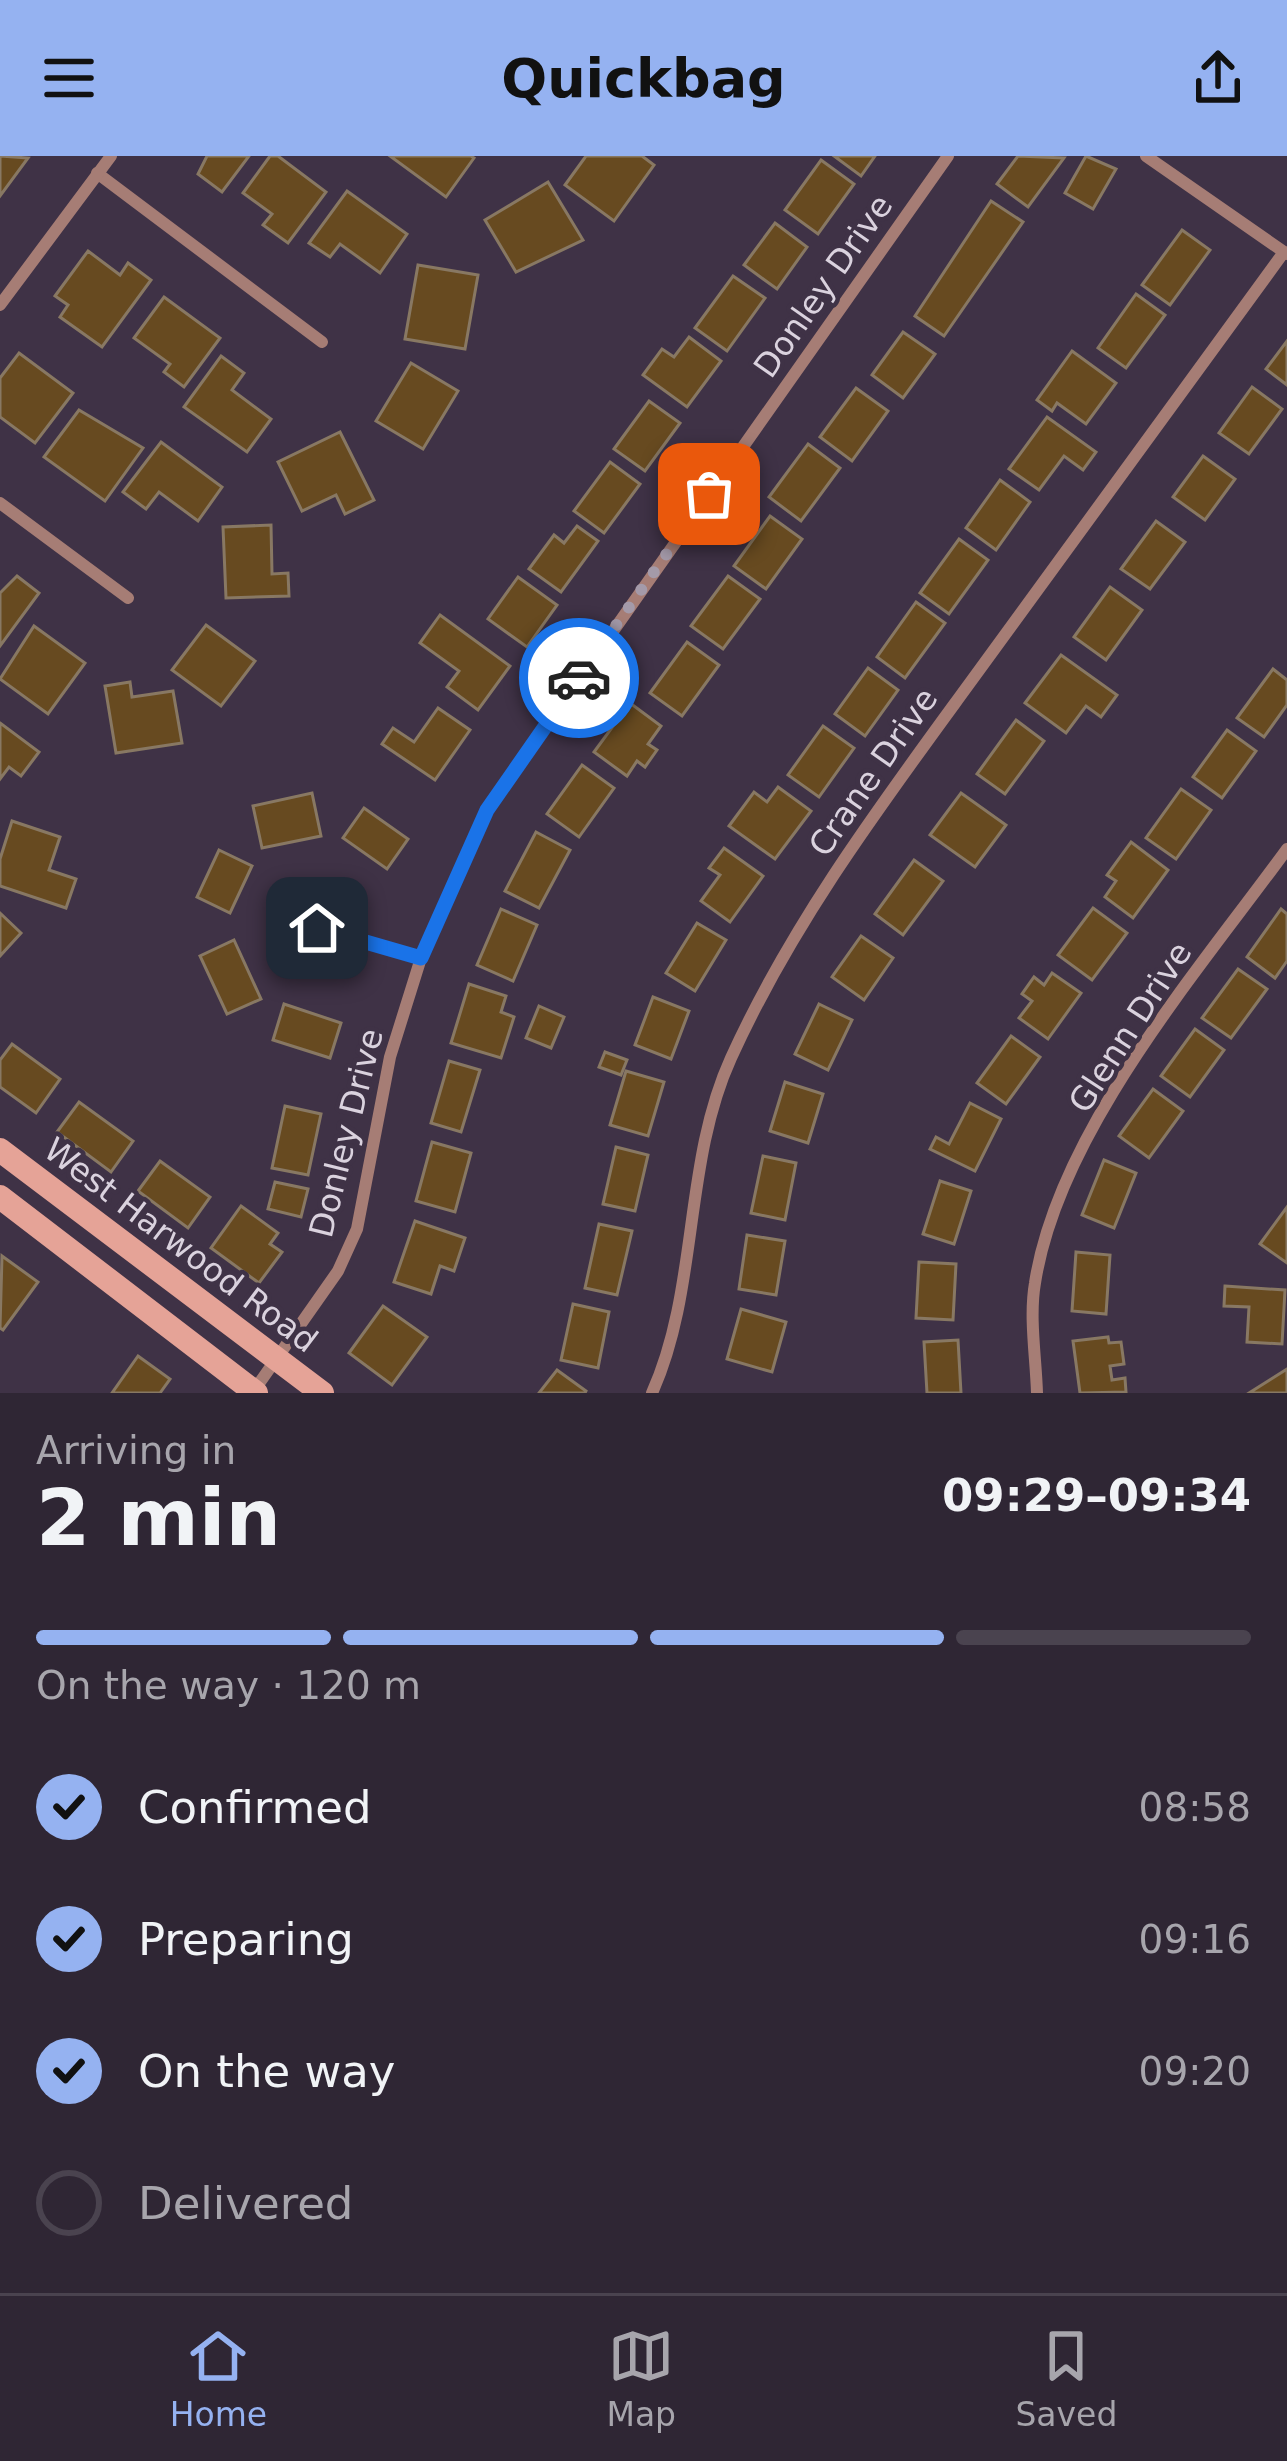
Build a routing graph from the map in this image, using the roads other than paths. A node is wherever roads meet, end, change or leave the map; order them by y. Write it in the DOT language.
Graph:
graph roads {
  1 [pos="111,156"];
  2 [pos="948,156"];
  3 [pos="1146,156"];
  4 [pos="98,173"];
  5 [pos="1286,253"];
  6 [pos="0,305"];
  7 [pos="322,342"];
  8 [pos="0,503"];
  9 [pos="128,598"];
  10 [pos="1287,849"];
  11 [pos="317,928"];
  12 [pos="421,958"];
  13 [pos="2,1157"];
  14 [pos="0,1197"];
  15 [pos="278,1358"];
  16 [pos="254,1392"];
  17 [pos="322,1393"];
  18 [pos="652,1393"];
  19 [pos="1037,1393"];
  1 -- 4 [label="street"];
  2 -- 12 [label="street, Donley Drive"];
  3 -- 5 [label="street"];
  4 -- 6 [label="street"];
  4 -- 7 [label="street"];
  5 -- 18 [label="street, Crane Drive"];
  8 -- 9 [label="street"];
  10 -- 19 [label="street, Glenn Drive"];
  11 -- 12 [label="street"];
  12 -- 15 [label="street, Donley Drive"];
  13 -- 15 [label="main road, West Harwood Road"];
  14 -- 16 [label="main road"];
  15 -- 16 [label="street, Donley Drive"];
  15 -- 17 [label="main road, West Harwood Road"];
}
